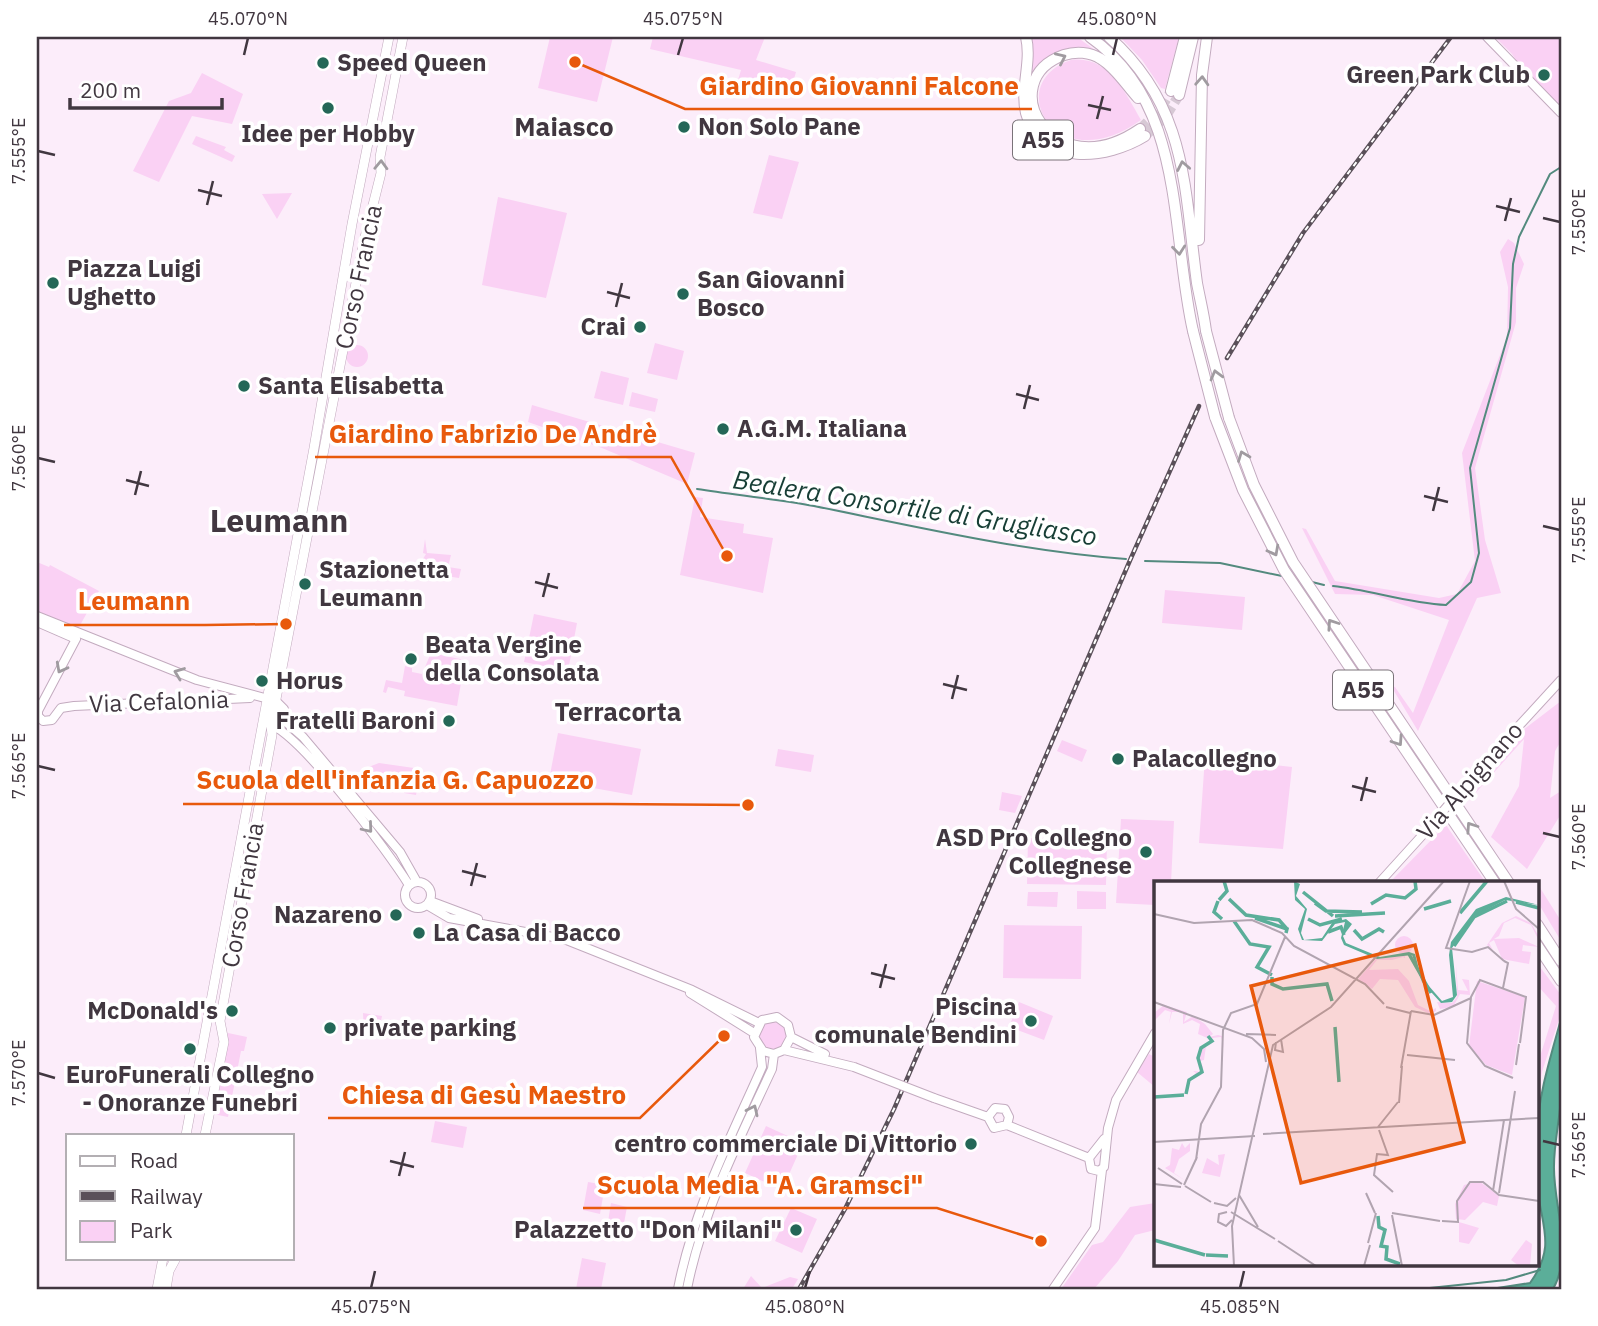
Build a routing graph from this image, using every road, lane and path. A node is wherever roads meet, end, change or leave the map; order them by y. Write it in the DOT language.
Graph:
graph roads {
  1 [pos="389,37"];
  2 [pos="403,37"];
  3 [pos="1026,37"];
  4 [pos="1090,37"];
  5 [pos="1109,37"];
  6 [pos="1185,37"];
  7 [pos="1194,37"];
  8 [pos="1207,37"];
  9 [pos="1488,37"];
  10 [pos="1150,112"];
  11 [pos="1561,113"];
  12 [pos="1202,306"];
  13 [pos="37,616"];
  14 [pos="37,622"];
  15 [pos="1561,680"];
  16 [pos="267,699"];
  17 [pos="267,724"];
  18 [pos="1380,881"];
  19 [pos="1494,881"];
  20 [pos="1508,881"];
  21 [pos="413,884"];
  22 [pos="428,903"];
  23 [pos="1538,928"];
  24 [pos="1542,946"];
  25 [pos="1561,961"];
  26 [pos="1561,981"];
  27 [pos="689,990"];
  28 [pos="759,1023"];
  29 [pos="754,1033"];
  30 [pos="1154,1035"];
  31 [pos="791,1037"];
  32 [pos="760,1048"];
  33 [pos="784,1050"];
  34 [pos="774,1054"];
  35 [pos="854,1067"];
  36 [pos="988,1117"];
  37 [pos="1007,1125"];
  38 [pos="186,1134"];
  39 [pos="205,1134"];
  40 [pos="1096,1155"];
  41 [pos="1098,1170"];
  42 [pos="163,1260"];
  43 [pos="175,1260"];
  44 [pos="157,1289"];
  45 [pos="166,1289"];
  46 [pos="678,1289"];
  47 [pos="687,1289"];
  48 [pos="1053,1289"];
  1 -- 16 [label="main road, Corso Francia"];
  16 -- 2 [label="main road, Corso Francia, one-way"];
  3 -- 10 [label="highway, A55, one-way"];
  4 -- 10 [label="highway, A55"];
  12 -- 5 [label="highway, A55, one-way"];
  6 -- 7 [label="highway"];
  12 -- 8 [label="highway, A55, one-way"];
  9 -- 11 [label="street"];
  10 -- 19 [label="highway, A55, one-way, bridge"];
  20 -- 12 [label="highway, A55, one-way, bridge"];
  16 -- 13 [label="street, one-way"];
  14 -- 16 [label="street, Via Cefalonia, one-way"];
  15 -- 18 [label="street, Via Alpignano, bridge"];
  16 -- 17 [label="main road, Corso Francia"];
  16 -- 21 [label="street"];
  17 -- 21 [label="street, one-way"];
  17 -- 38 [label="main road, Corso Francia"];
  17 -- 39 [label="main road, Corso Francia"];
  21 -- 22 [label="street"];
  21 -- 22 [label="street"];
  22 -- 27 [label="street"];
  23 -- 24 [label="highway"];
  24 -- 25 [label="highway"];
  24 -- 26 [label="highway"];
  27 -- 28 [label="street"];
  27 -- 29 [label="street"];
  28 -- 29 [label="street"];
  28 -- 31 [label="street"];
  29 -- 32 [label="street"];
  30 -- 40 [label="street"];
  31 -- 33 [label="street"];
  31 -- 35 [label="street"];
  32 -- 34 [label="street"];
  32 -- 46 [label="street"];
  33 -- 34 [label="street"];
  33 -- 35 [label="street"];
  47 -- 34 [label="street, one-way"];
  35 -- 36 [label="street, bridge"];
  36 -- 37 [label="street"];
  36 -- 37 [label="street"];
  37 -- 40 [label="street"];
  40 -- 41 [label="street"];
  40 -- 41 [label="street"];
  41 -- 48 [label="street"];
  42 -- 44 [label="main road"];
  43 -- 45 [label="main road"];
}
